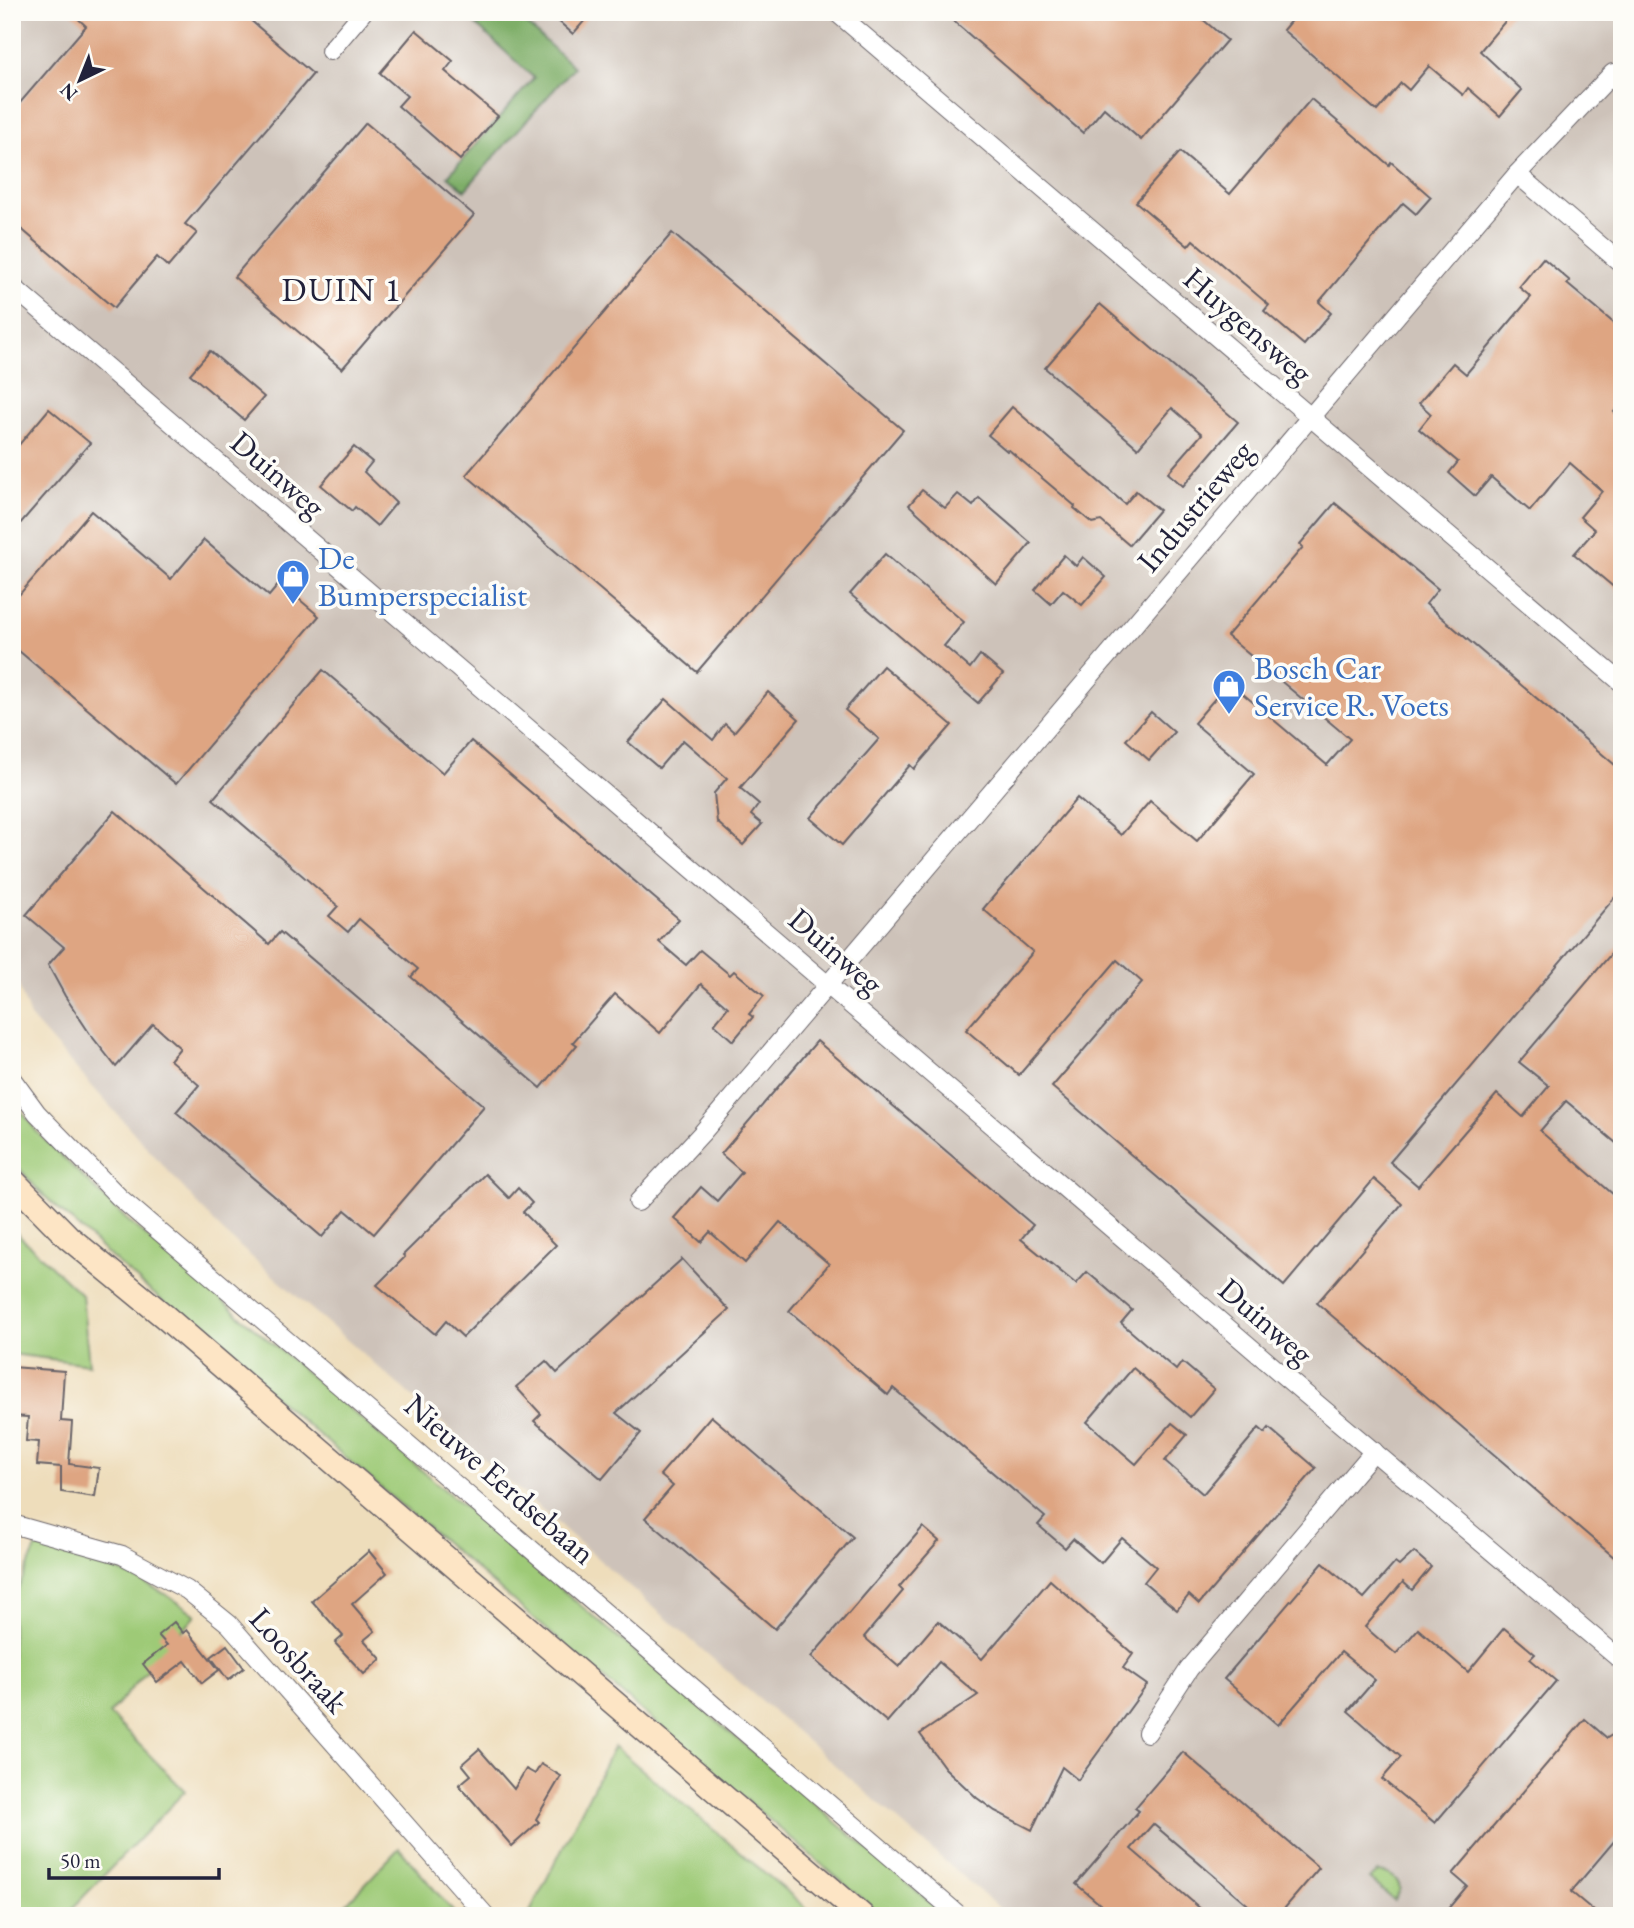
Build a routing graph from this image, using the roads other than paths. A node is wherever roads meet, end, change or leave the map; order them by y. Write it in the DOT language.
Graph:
graph roads {
  1 [pos="363,12"];
  2 [pos="836,12"];
  3 [pos="330,51"];
  4 [pos="1614,73"];
  5 [pos="1517,174"];
  6 [pos="1622,264"];
  7 [pos="12,286"];
  8 [pos="1310,417"];
  9 [pos="1622,683"];
  10 [pos="828,983"];
  11 [pos="12,1079"];
  12 [pos="12,1180"];
  13 [pos="638,1202"];
  14 [pos="1374,1451"];
  15 [pos="12,1524"];
  16 [pos="1622,1661"];
  17 [pos="1147,1733"];
  18 [pos="486,1916"];
  19 [pos="862,1916"];
  20 [pos="960,1916"];
  1 -- 3 [label="street"];
  2 -- 8 [label="street, Huygensweg"];
  4 -- 5 [label="street, Industrieweg"];
  5 -- 6 [label="street"];
  5 -- 8 [label="street, Industrieweg"];
  7 -- 10 [label="street, Duinweg"];
  8 -- 9 [label="street, Huygensweg"];
  8 -- 10 [label="street, Industrieweg"];
  10 -- 13 [label="street, Industrieweg"];
  10 -- 14 [label="street, Duinweg"];
  11 -- 20 [label="street, Nieuwe Eerdsebaan"];
  12 -- 19 [label="main road"];
  14 -- 16 [label="street, Duinweg"];
  14 -- 17 [label="street"];
  15 -- 18 [label="street, Loosbraak"];
}
